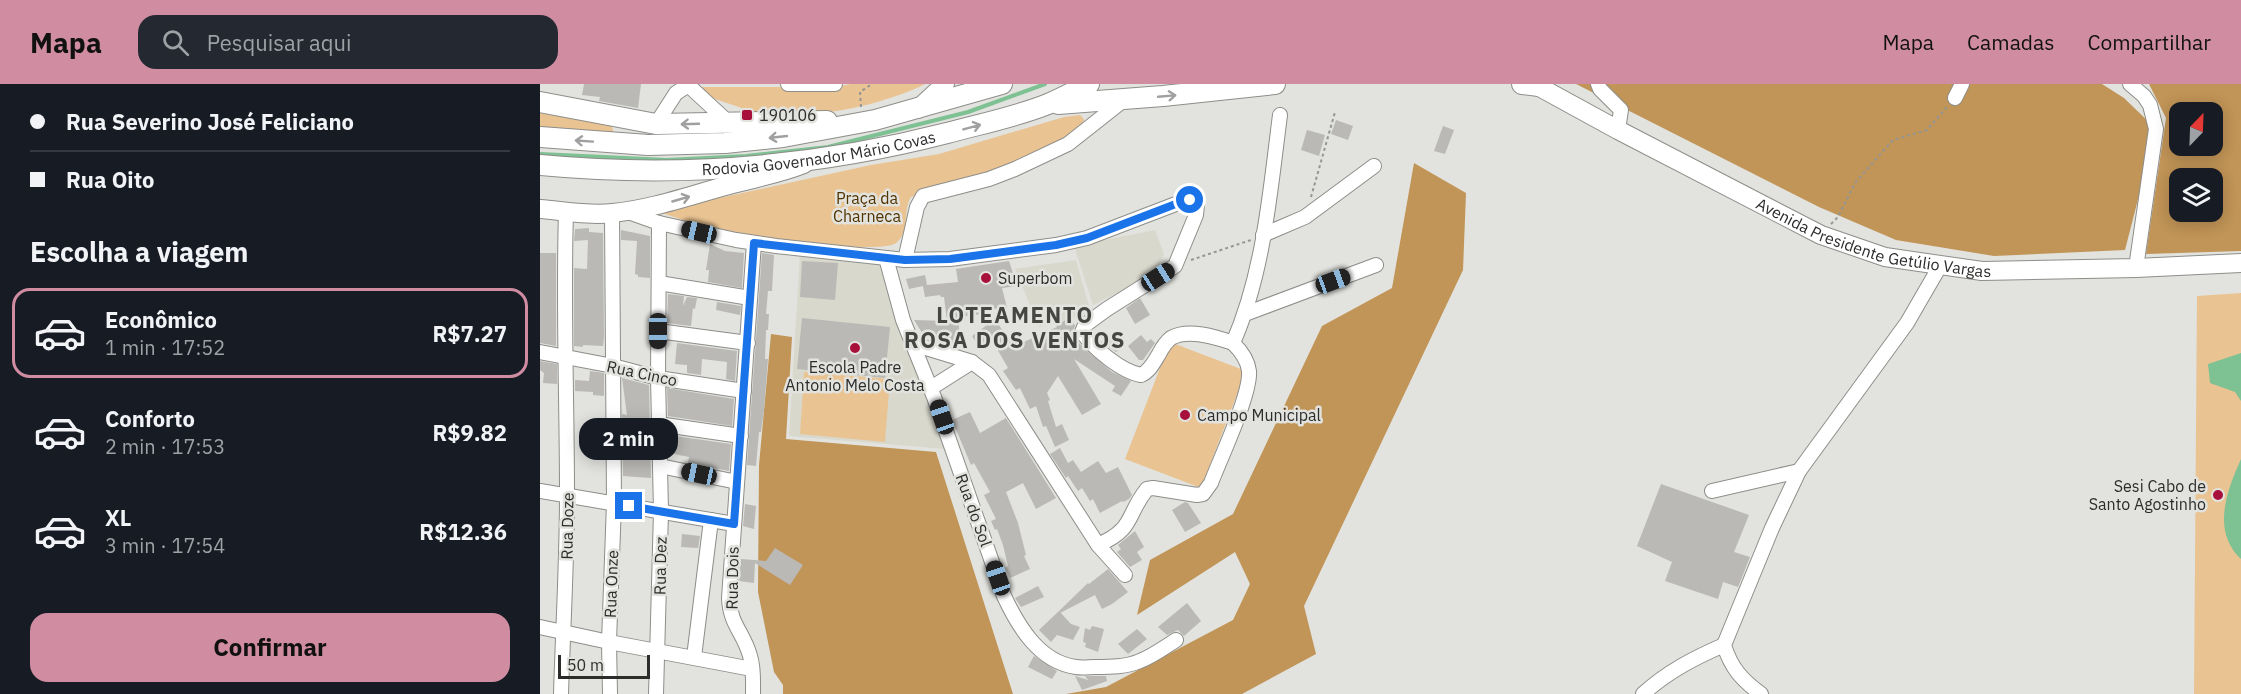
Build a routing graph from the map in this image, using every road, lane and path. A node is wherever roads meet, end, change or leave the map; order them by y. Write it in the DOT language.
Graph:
graph roads {
  1 [pos="688,84"];
  2 [pos="788,84"];
  3 [pos="820,84"];
  4 [pos="835,84"];
  5 [pos="872,84"];
  6 [pos="945,84"];
  7 [pos="1002,84"];
  8 [pos="1089,84"];
  9 [pos="1275,84"];
  10 [pos="1598,84"];
  11 [pos="1962,84"];
  12 [pos="2130,84"];
  13 [pos="1533,85"];
  14 [pos="1126,98"];
  15 [pos="1955,98"];
  16 [pos="540,102"];
  17 [pos="1046,105"];
  18 [pos="918,109"];
  19 [pos="1335,112"];
  20 [pos="1280,115"];
  21 [pos="729,123"];
  22 [pos="858,123"];
  23 [pos="656,124"];
  24 [pos="1618,130"];
  25 [pos="540,137"];
  26 [pos="812,161"];
  27 [pos="540,165"];
  28 [pos="1374,166"];
  29 [pos="540,209"];
  30 [pos="566,212"];
  31 [pos="619,212"];
  32 [pos="1305,217"];
  33 [pos="659,223"];
  34 [pos="1263,235"];
  35 [pos="1821,235"];
  36 [pos="754,243"];
  37 [pos="886,258"];
  38 [pos="905,260"];
  39 [pos="2241,263"];
  40 [pos="1376,265"];
  41 [pos="1174,266"];
  42 [pos="1940,266"];
  43 [pos="2136,268"];
  44 [pos="659,283"];
  45 [pos="750,298"];
  46 [pos="1245,314"];
  47 [pos="658,331"];
  48 [pos="748,343"];
  49 [pos="1233,343"];
  50 [pos="913,344"];
  51 [pos="540,352"];
  52 [pos="565,357"];
  53 [pos="972,362"];
  54 [pos="613,366"];
  55 [pos="657,378"];
  56 [pos="931,388"];
  57 [pos="744,391"];
  58 [pos="658,424"];
  59 [pos="741,436"];
  60 [pos="660,466"];
  61 [pos="1799,471"];
  62 [pos="737,482"];
  63 [pos="540,490"];
  64 [pos="1712,491"];
  65 [pos="567,494"];
  66 [pos="614,503"];
  67 [pos="661,511"];
  68 [pos="711,520"];
  69 [pos="734,524"];
  70 [pos="1098,544"];
  71 [pos="1125,575"];
  72 [pos="540,627"];
  73 [pos="564,632"];
  74 [pos="1176,640"];
  75 [pos="609,642"];
  76 [pos="1724,645"];
  77 [pos="658,651"];
  78 [pos="694,657"];
  79 [pos="752,669"];
  80 [pos="561,694"];
  81 [pos="610,694"];
  82 [pos="656,694"];
  83 [pos="753,694"];
  84 [pos="1643,694"];
  85 [pos="1761,694"];
  1 -- 21 [label="street"];
  1 -- 23 [label="street"];
  2 -- 3 [label="street"];
  3 -- 4 [label="street"];
  5 -- 22 [label="path"];
  6 -- 18 [label="main road"];
  7 -- 18 [label="highway, Rodovia Governador Mário Covas"];
  8 -- 17 [label="highway, Rodovia Governador Mário Covas"];
  14 -- 9 [label="highway, one-way"];
  10 -- 24 [label="street"];
  11 -- 15 [label="street"];
  12 -- 43 [label="street"];
  13 -- 24 [label="main road, Avenida Presidente Getúlio Vargas"];
  14 -- 17 [label="highway"];
  14 -- 38 [label="street"];
  15 -- 35 [label="path"];
  16 -- 23 [label="highway"];
  26 -- 17 [label="highway, Rodovia Governador Mário Covas, one-way"];
  18 -- 22 [label="highway, Rodovia Governador Mário Covas"];
  19 -- 32 [label="path"];
  20 -- 34 [label="street"];
  21 -- 22 [label="highway"];
  21 -- 23 [label="highway, one-way"];
  22 -- 25 [label="highway, Rodovia Governador Mário Covas, one-way"];
  24 -- 35 [label="main road, Avenida Presidente Getúlio Vargas"];
  26 -- 27 [label="highway, Rodovia Governador Mário Covas"];
  31 -- 26 [label="main road, one-way"];
  28 -- 32 [label="street"];
  29 -- 30 [label="main road"];
  30 -- 31 [label="main road"];
  30 -- 52 [label="street, Rua Doze"];
  31 -- 33 [label="street"];
  31 -- 54 [label="street, Rua Onze"];
  32 -- 34 [label="street"];
  33 -- 36 [label="street"];
  33 -- 44 [label="street, Rua Dez"];
  34 -- 41 [label="path"];
  34 -- 46 [label="street"];
  35 -- 42 [label="main road, Avenida Presidente Getúlio Vargas"];
  36 -- 37 [label="street"];
  36 -- 45 [label="street, Rua Dois"];
  37 -- 38 [label="street"];
  37 -- 50 [label="street, Rua do Sol"];
  38 -- 41 [label="street"];
  39 -- 43 [label="main road, Avenida Presidente Getúlio Vargas"];
  40 -- 46 [label="street"];
  41 -- 49 [label="street"];
  42 -- 43 [label="main road, Avenida Presidente Getúlio Vargas"];
  42 -- 61 [label="street"];
  44 -- 45 [label="street"];
  44 -- 47 [label="street, Rua Dez"];
  45 -- 48 [label="street, Rua Dois"];
  46 -- 49 [label="street"];
  47 -- 48 [label="street"];
  47 -- 55 [label="street, Rua Dez"];
  48 -- 57 [label="street, Rua Dois"];
  49 -- 70 [label="street"];
  50 -- 53 [label="street"];
  50 -- 56 [label="street, Rua do Sol"];
  51 -- 52 [label="street, Rua Cinco"];
  52 -- 54 [label="street, Rua Cinco"];
  52 -- 65 [label="street, Rua Doze"];
  53 -- 56 [label="street"];
  53 -- 70 [label="street"];
  54 -- 55 [label="street, Rua Cinco"];
  54 -- 66 [label="street, Rua Onze"];
  55 -- 57 [label="street, Rua Cinco"];
  55 -- 58 [label="street, Rua Dez"];
  56 -- 74 [label="street, Rua do Sol"];
  57 -- 59 [label="street, Rua Dois"];
  58 -- 59 [label="street"];
  58 -- 60 [label="street, Rua Dez"];
  59 -- 62 [label="street, Rua Dois"];
  60 -- 62 [label="street"];
  60 -- 67 [label="street, Rua Dez"];
  61 -- 64 [label="street"];
  61 -- 76 [label="street"];
  62 -- 69 [label="street, Rua Dois"];
  63 -- 65 [label="street"];
  65 -- 66 [label="street"];
  65 -- 73 [label="street, Rua Doze"];
  66 -- 67 [label="street"];
  66 -- 75 [label="street, Rua Onze"];
  67 -- 68 [label="street"];
  67 -- 77 [label="street, Rua Dez"];
  68 -- 69 [label="street"];
  68 -- 78 [label="street"];
  69 -- 79 [label="street, Rua Dois"];
  70 -- 71 [label="street"];
  72 -- 73 [label="street"];
  73 -- 75 [label="street"];
  73 -- 80 [label="street, Rua Doze"];
  75 -- 77 [label="street"];
  75 -- 81 [label="street, Rua Onze"];
  76 -- 84 [label="street"];
  76 -- 85 [label="street"];
  77 -- 78 [label="street"];
  77 -- 82 [label="street, Rua Dez"];
  78 -- 79 [label="street"];
  79 -- 83 [label="street, Rua Dois"];
}
